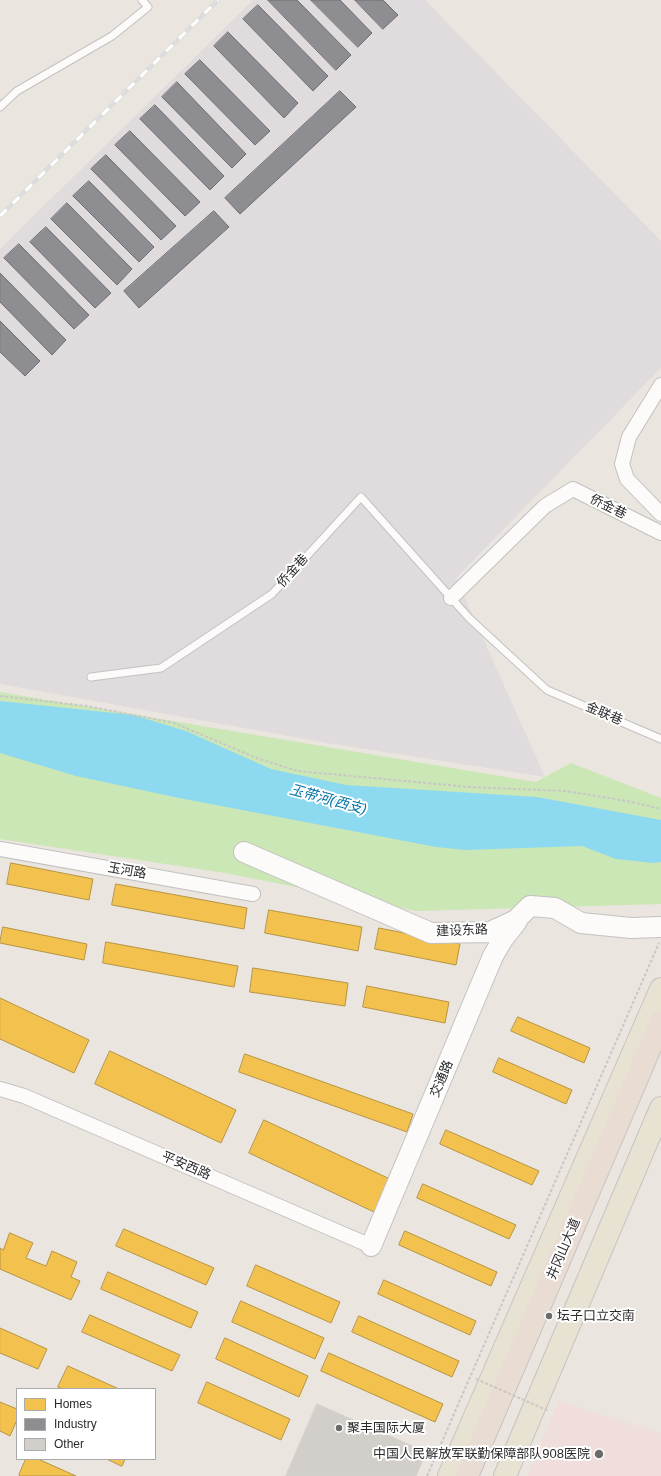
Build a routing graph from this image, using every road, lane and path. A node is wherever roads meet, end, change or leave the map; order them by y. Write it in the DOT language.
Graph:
graph roads {
  1 [pos="142,0"];
  2 [pos="0,107"];
  3 [pos="661,385"];
  4 [pos="661,514"];
  5 [pos="661,533"];
  6 [pos="451,598"];
  7 [pos="91,677"];
  8 [pos="547,690"];
  9 [pos="0,696"];
  10 [pos="661,739"];
  11 [pos="661,809"];
  12 [pos="0,849"];
  13 [pos="244,852"];
  14 [pos="253,894"];
  15 [pos="520,916"];
  16 [pos="661,927"];
  17 [pos="661,938"];
  18 [pos="661,989"];
  19 [pos="661,1022"];
  20 [pos="661,1048"];
  21 [pos="0,1089"];
  22 [pos="661,1108"];
  23 [pos="371,1246"];
  24 [pos="476,1380"];
  25 [pos="549,1410"];
  26 [pos="427,1476"];
  27 [pos="449,1476"];
  28 [pos="467,1476"];
  29 [pos="482,1476"];
  30 [pos="505,1476"];
  1 -- 2 [label="lane"];
  3 -- 4 [label="street"];
  5 -- 6 [label="street, 侨金巷"];
  6 -- 7 [label="lane, 侨金巷"];
  6 -- 8 [label="lane, 侨金巷"];
  8 -- 10 [label="lane, 金联巷"];
  9 -- 11 [label="path"];
  12 -- 14 [label="street, 玉河路"];
  13 -- 15 [label="street, 建设东路"];
  15 -- 16 [label="street, 建设东路"];
  15 -- 23 [label="street, 交通路"];
  17 -- 26 [label="path"];
  18 -- 27 [label="main road"];
  19 -- 28 [label="highway, 井冈山大道"];
  20 -- 29 [label="highway, 井冈山大道"];
  21 -- 23 [label="street, 平安西路"];
  22 -- 30 [label="main road"];
  24 -- 25 [label="path, bridge"];
}
